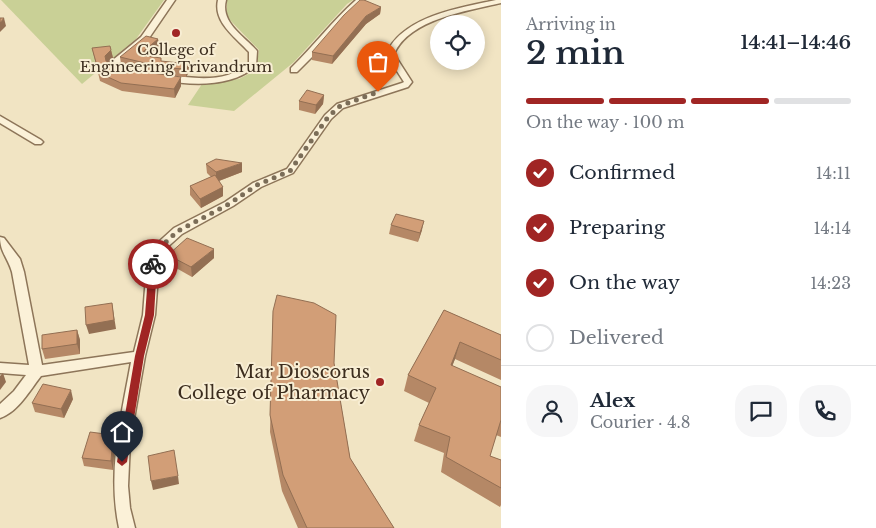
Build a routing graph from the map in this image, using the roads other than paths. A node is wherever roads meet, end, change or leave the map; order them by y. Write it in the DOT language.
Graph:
graph roads {
  1 [pos="171,0"];
  2 [pos="222,0"];
  3 [pos="360,0"];
  4 [pos="501,0"];
  5 [pos="294,70"];
  6 [pos="133,74"];
  7 [pos="158,78"];
  8 [pos="0,119"];
  9 [pos="38,142"];
  10 [pos="0,241"];
  11 [pos="139,356"];
  12 [pos="0,368"];
  13 [pos="37,371"];
  14 [pos="0,412"];
  15 [pos="127,528"];
  1 -- 6 [label="street"];
  2 -- 7 [label="street"];
  3 -- 5 [label="street"];
  4 -- 11 [label="street"];
  8 -- 9 [label="street"];
  10 -- 13 [label="street"];
  11 -- 13 [label="street"];
  11 -- 15 [label="street"];
  12 -- 13 [label="street"];
  13 -- 14 [label="street"];
}
